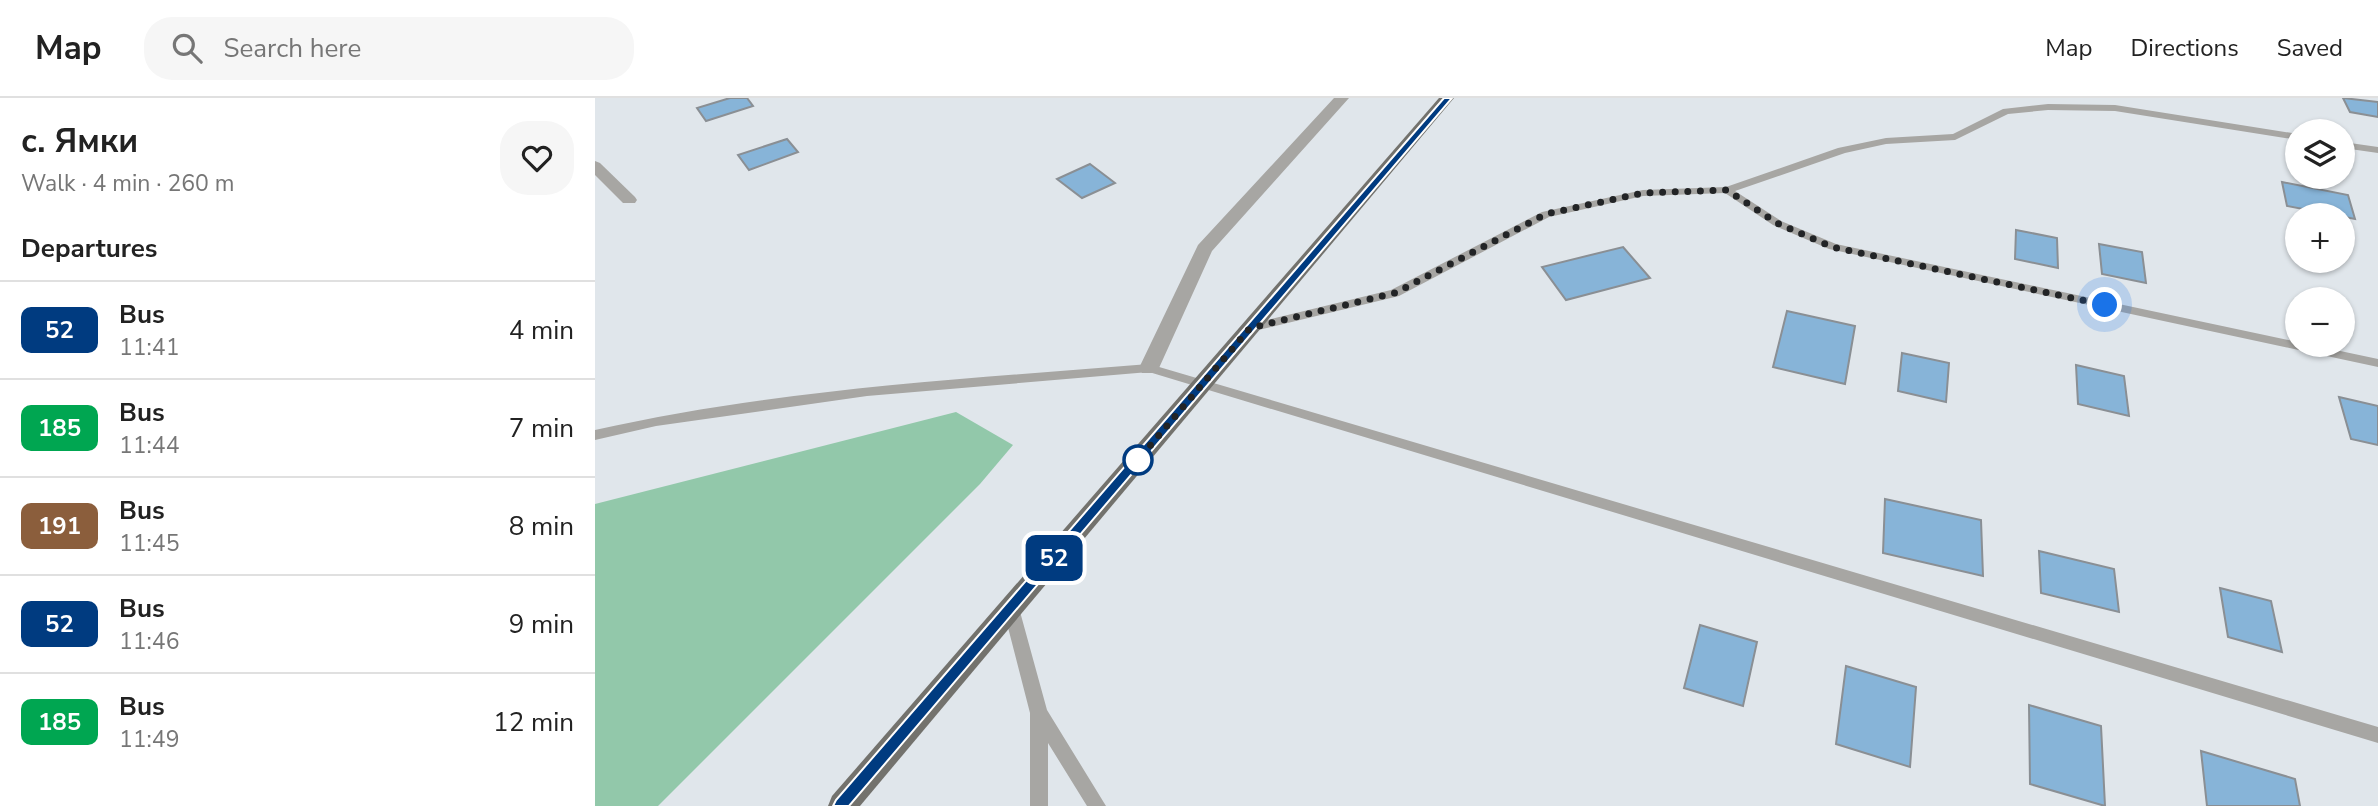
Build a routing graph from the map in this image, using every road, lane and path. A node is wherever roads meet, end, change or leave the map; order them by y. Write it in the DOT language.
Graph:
graph roads {
  1 [pos="1342,98"];
  2 [pos="1447,98"];
  3 [pos="2285,135"];
  4 [pos="2355,147"];
  5 [pos="2378,150"];
  6 [pos="595,166"];
  7 [pos="1727,190"];
  8 [pos="629,200"];
  9 [pos="1250,328"];
  10 [pos="2378,363"];
  11 [pos="1149,368"];
  12 [pos="1201,386"];
  13 [pos="595,435"];
  14 [pos="1011,608"];
  15 [pos="1038,713"];
  16 [pos="2378,735"];
  17 [pos="842,806"];
  18 [pos="1039,806"];
  19 [pos="1097,806"];
  1 -- 11 [label="street"];
  2 -- 9 [label="main road"];
  3 -- 7 [label="lane"];
  4 -- 5 [label="lane"];
  6 -- 8 [label="street"];
  7 -- 9 [label="lane"];
  7 -- 10 [label="lane"];
  9 -- 12 [label="main road"];
  11 -- 12 [label="lane"];
  11 -- 13 [label="lane"];
  12 -- 14 [label="main road"];
  12 -- 16 [label="lane"];
  14 -- 15 [label="lane"];
  14 -- 17 [label="main road"];
  15 -- 18 [label="lane"];
  15 -- 19 [label="lane"];
}
